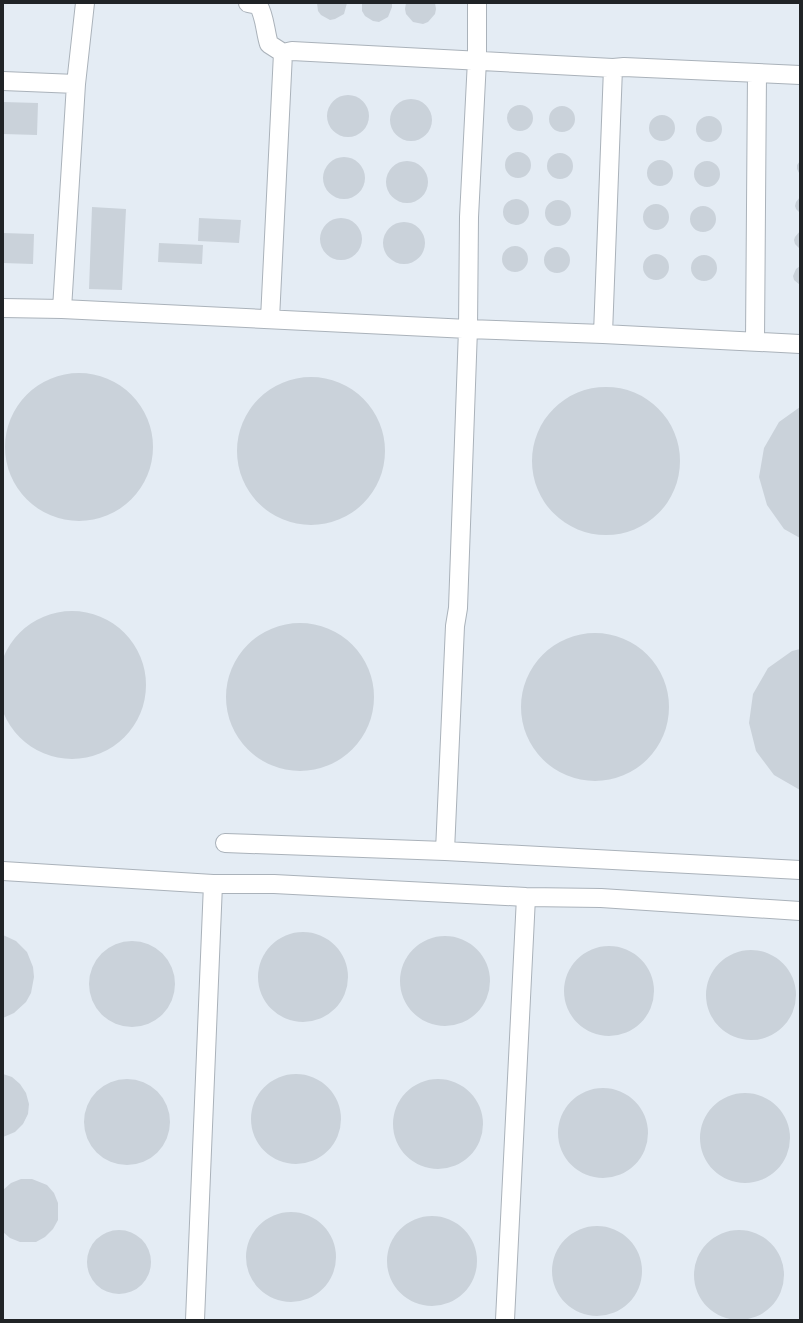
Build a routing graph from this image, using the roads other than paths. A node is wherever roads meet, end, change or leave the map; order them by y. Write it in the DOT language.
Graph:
graph roads {
  1 [pos="85,3"];
  2 [pos="248,3"];
  3 [pos="477,3"];
  4 [pos="283,53"];
  5 [pos="476,60"];
  6 [pos="613,68"];
  7 [pos="757,74"];
  8 [pos="800,75"];
  9 [pos="3,80"];
  10 [pos="76,84"];
  11 [pos="3,308"];
  12 [pos="62,309"];
  13 [pos="270,319"];
  14 [pos="468,329"];
  15 [pos="604,334"];
  16 [pos="755,341"];
  17 [pos="800,344"];
  18 [pos="225,843"];
  19 [pos="445,851"];
  20 [pos="800,870"];
  21 [pos="3,871"];
  22 [pos="213,884"];
  23 [pos="526,897"];
  24 [pos="800,911"];
  25 [pos="195,1320"];
  26 [pos="505,1320"];
  1 -- 10 [label="street"];
  2 -- 4 [label="street"];
  3 -- 5 [label="street"];
  4 -- 5 [label="street"];
  4 -- 13 [label="street"];
  5 -- 6 [label="street"];
  5 -- 14 [label="street"];
  6 -- 7 [label="street"];
  6 -- 15 [label="street"];
  7 -- 8 [label="street"];
  7 -- 16 [label="street"];
  9 -- 10 [label="street"];
  10 -- 12 [label="street"];
  11 -- 12 [label="street"];
  12 -- 13 [label="street"];
  13 -- 14 [label="street"];
  14 -- 15 [label="street"];
  14 -- 19 [label="street"];
  15 -- 16 [label="street"];
  16 -- 17 [label="street"];
  18 -- 19 [label="street"];
  19 -- 20 [label="street"];
  21 -- 22 [label="street"];
  22 -- 23 [label="street"];
  22 -- 25 [label="street"];
  23 -- 24 [label="street"];
  23 -- 26 [label="street"];
}
